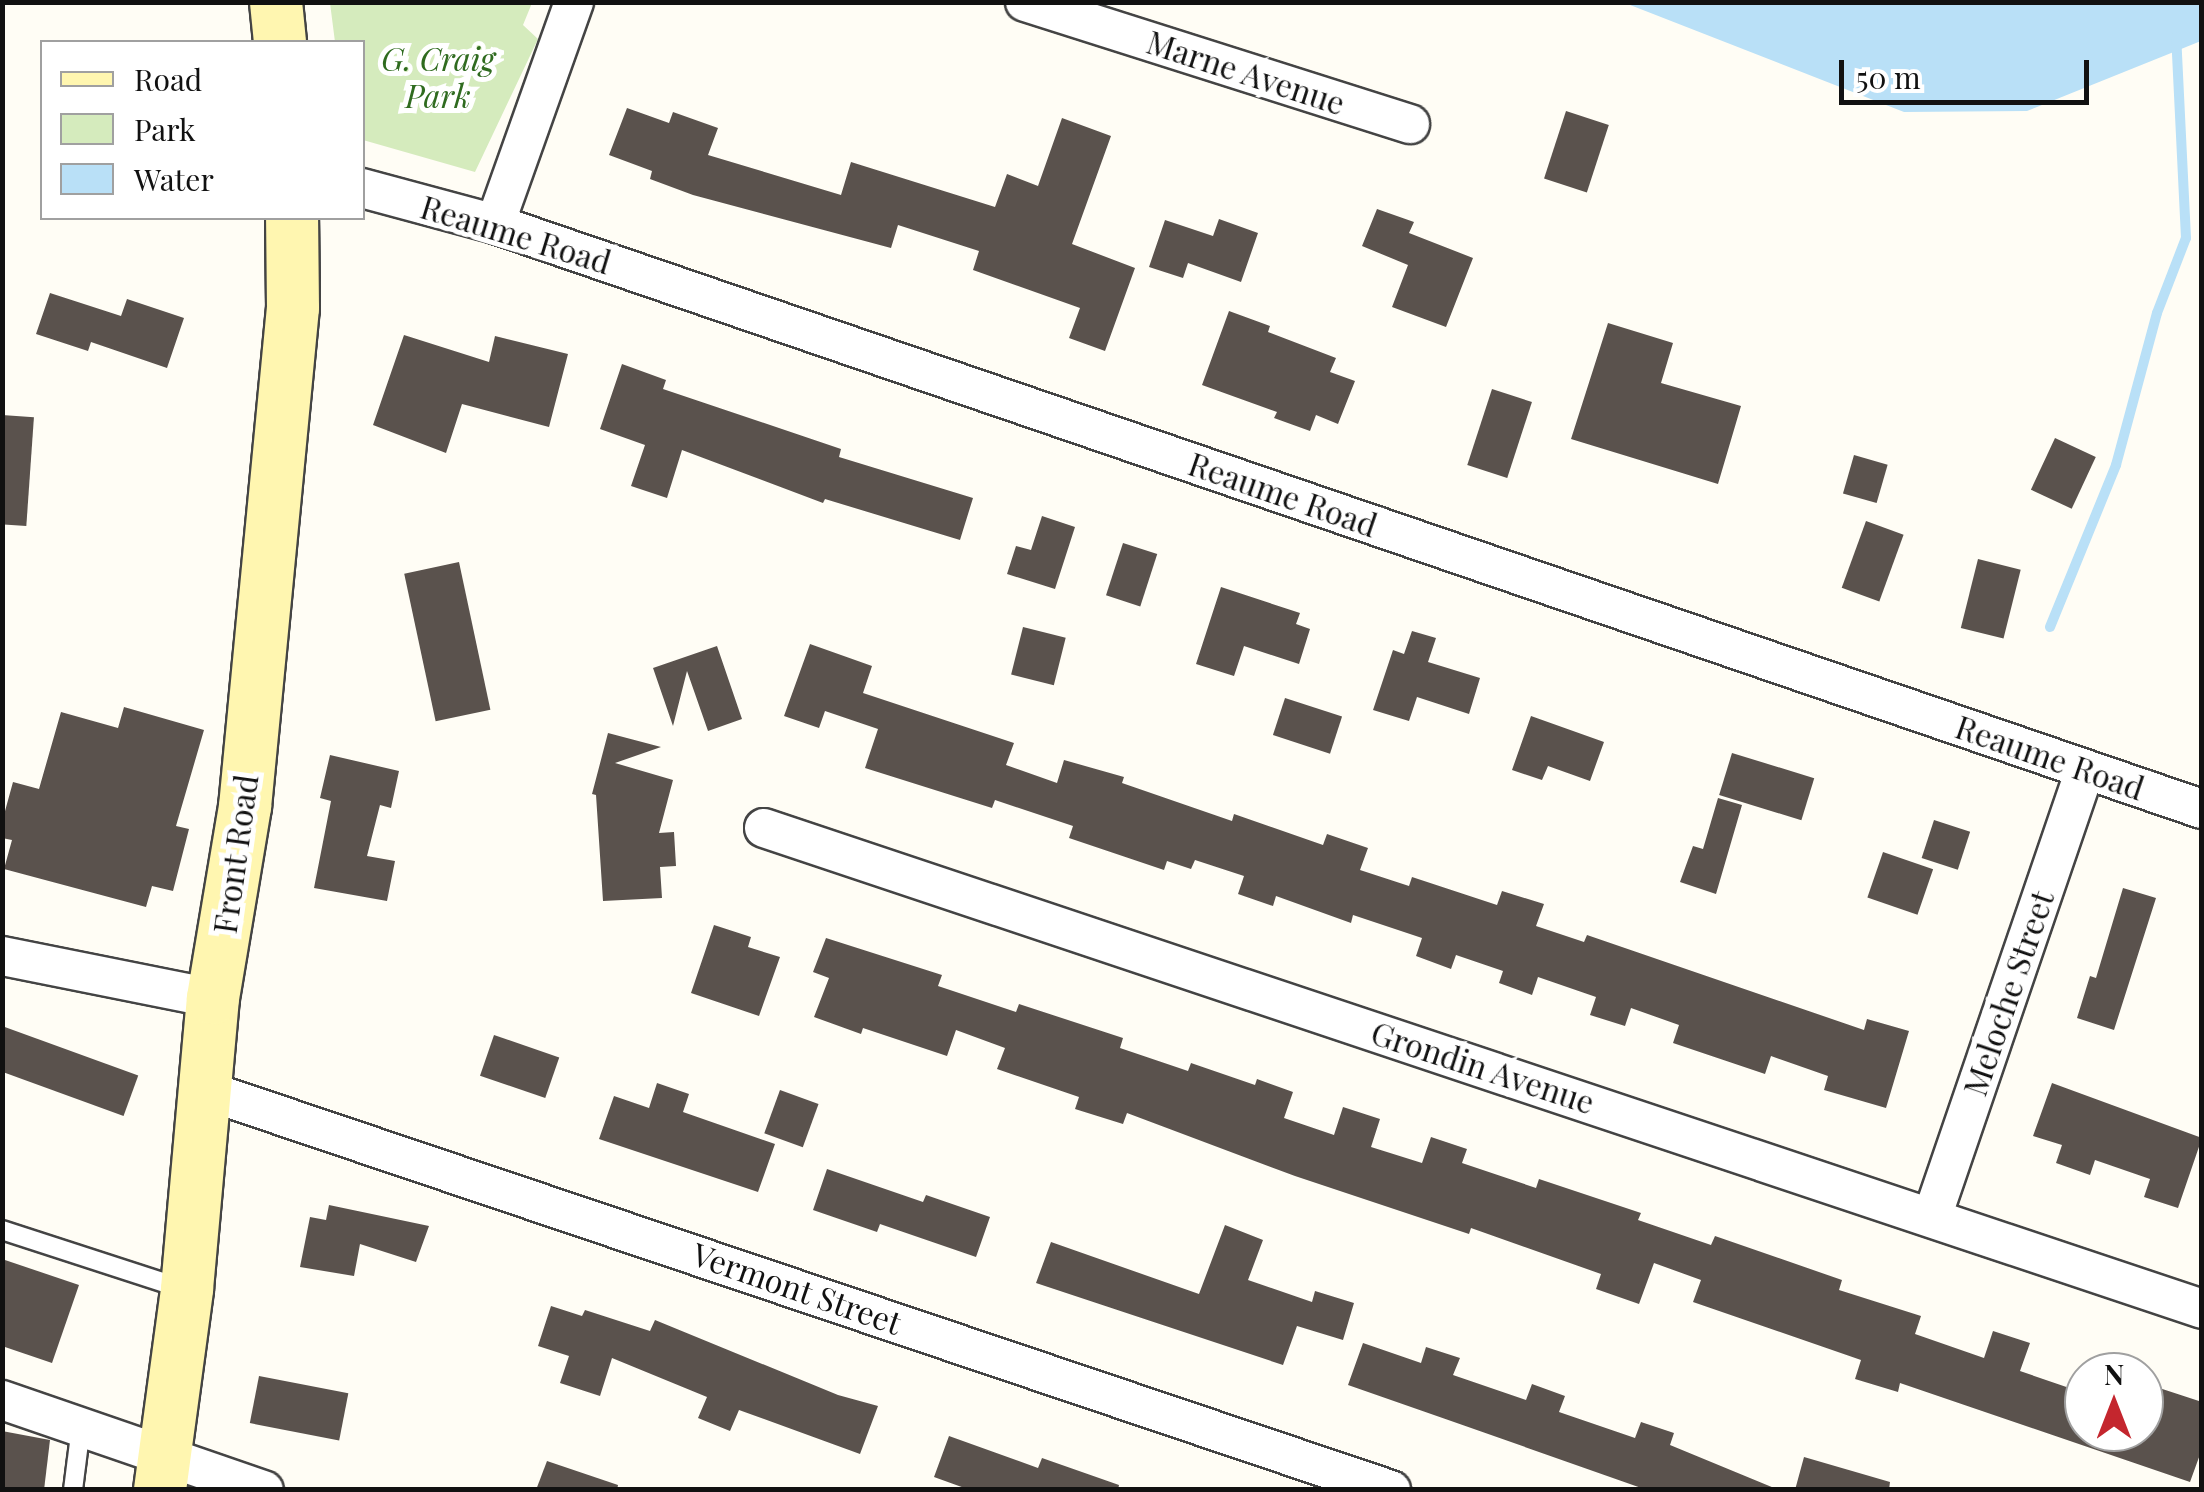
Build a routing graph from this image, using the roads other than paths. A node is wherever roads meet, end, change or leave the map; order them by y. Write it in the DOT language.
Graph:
graph roads {
  1 [pos="276,2"];
  2 [pos="574,2"];
  3 [pos="1025,2"];
  4 [pos="280,40"];
  5 [pos="1410,124"];
  6 [pos="365,189"];
  7 [pos="292,220"];
  8 [pos="495,224"];
  9 [pos="2084,769"];
  10 [pos="2202,809"];
  11 [pos="764,828"];
  12 [pos="2,956"];
  13 [pos="213,998"];
  14 [pos="202,1089"];
  15 [pos="1932,1217"];
  16 [pos="2,1230"];
  17 [pos="187,1289"];
  18 [pos="2202,1309"];
  19 [pos="2,1400"];
  20 [pos="81,1427"];
  21 [pos="162,1473"];
  22 [pos="72,1490"];
  23 [pos="264,1490"];
  24 [pos="1391,1490"];
  1 -- 4 [label="main road"];
  2 -- 8 [label="street"];
  3 -- 5 [label="street, Marne Avenue"];
  6 -- 8 [label="street, Reaume Road"];
  7 -- 13 [label="main road, Front Road"];
  8 -- 9 [label="street, Reaume Road"];
  9 -- 10 [label="street, Reaume Road"];
  9 -- 15 [label="street, Meloche Street"];
  11 -- 15 [label="street, Grondin Avenue"];
  12 -- 13 [label="street"];
  13 -- 14 [label="main road, Front Road"];
  14 -- 17 [label="main road, Front Road"];
  14 -- 24 [label="street, Vermont Street"];
  15 -- 18 [label="street, Grondin Avenue"];
  16 -- 17 [label="lane"];
  17 -- 21 [label="main road, Front Road"];
  19 -- 20 [label="street"];
  20 -- 21 [label="street"];
  20 -- 22 [label="lane"];
  21 -- 23 [label="street"];
}
